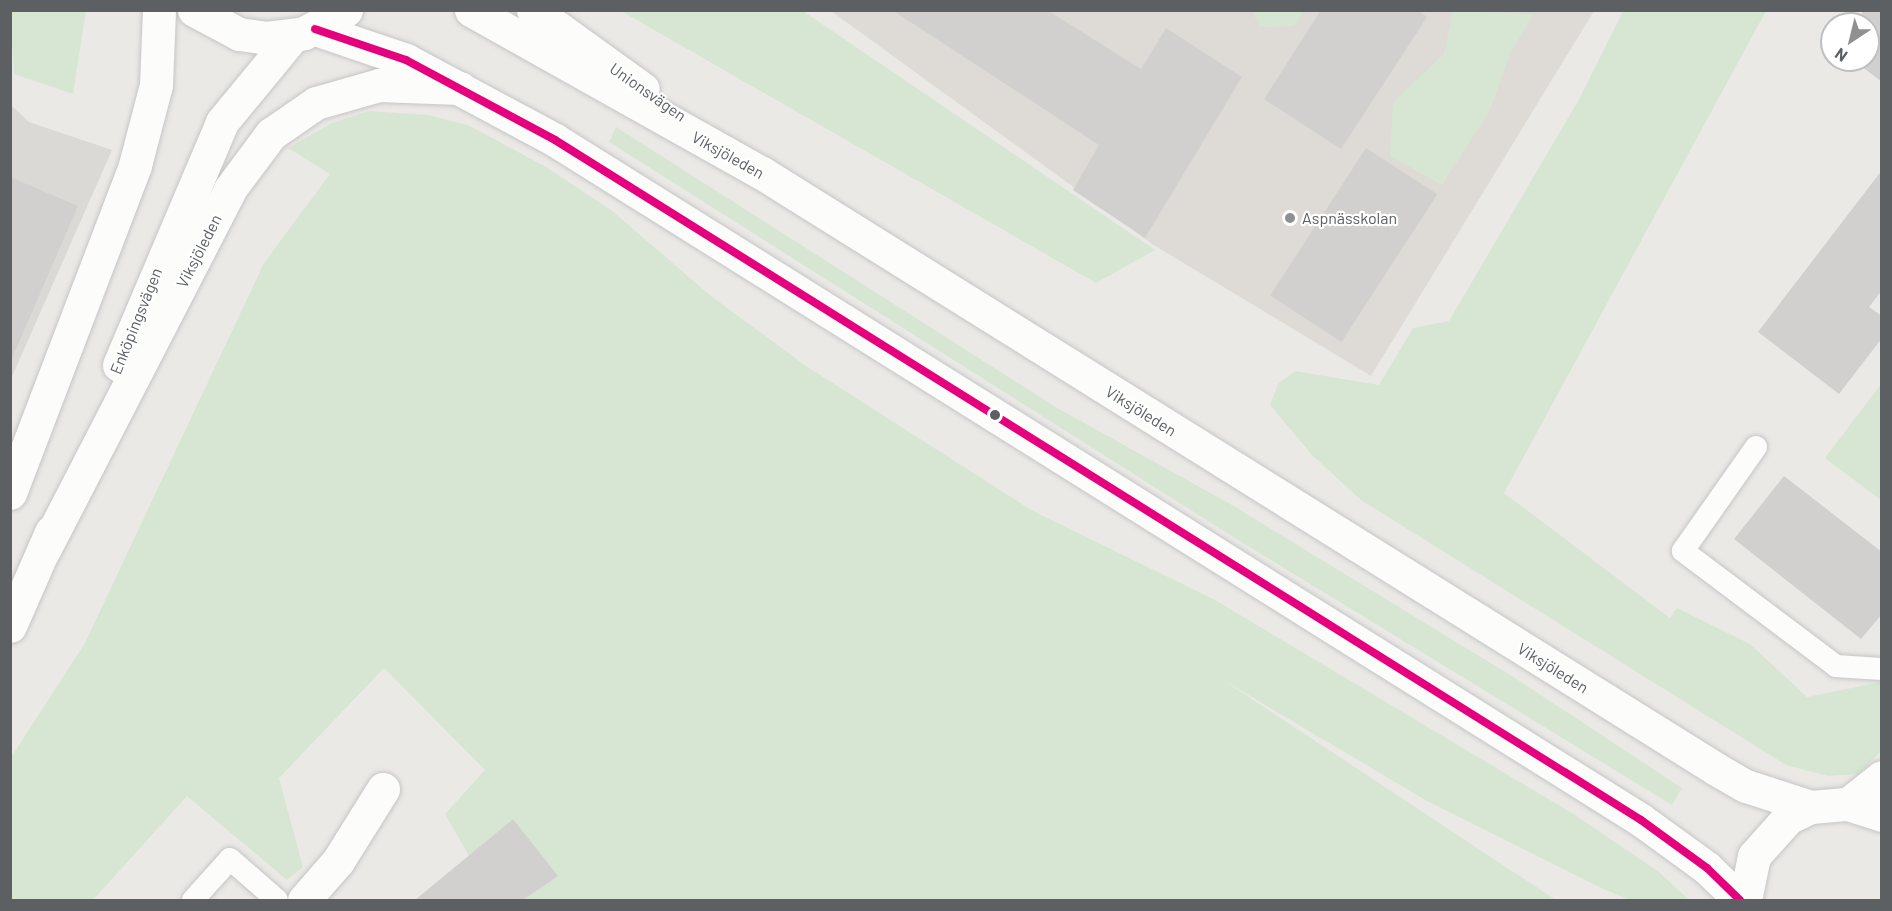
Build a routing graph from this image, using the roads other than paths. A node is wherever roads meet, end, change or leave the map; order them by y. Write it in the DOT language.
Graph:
graph roads {
  1 [pos="159,10"];
  2 [pos="194,10"];
  3 [pos="346,10"];
  4 [pos="471,10"];
  5 [pos="533,10"];
  6 [pos="304,32"];
  7 [pos="460,88"];
  8 [pos="762,173"];
  9 [pos="1756,447"];
  10 [pos="10,493"];
  11 [pos="43,552"];
  12 [pos="10,626"];
  13 [pos="1881,669"];
  14 [pos="1881,777"];
  15 [pos="383,789"];
  16 [pos="1848,804"];
  17 [pos="1811,807"];
  18 [pos="1881,815"];
  19 [pos="193,900"];
  20 [pos="277,900"];
  21 [pos="304,900"];
  22 [pos="1740,900"];
  23 [pos="1745,900"];
  1 -- 10 [label="main road"];
  2 -- 6 [label="main road, Viksjöleden"];
  3 -- 6 [label="main road"];
  4 -- 8 [label="main road, Viksjöleden"];
  5 -- 8 [label="main road, Unionsvägen"];
  6 -- 7 [label="main road, Viksjöleden"];
  6 -- 11 [label="main road, Enköpingsvägen"];
  7 -- 11 [label="main road, Viksjöleden"];
  7 -- 22 [label="main road, Viksjöleden"];
  8 -- 17 [label="main road, Viksjöleden"];
  9 -- 13 [label="lane"];
  11 -- 12 [label="main road, Enköpingsvägen"];
  14 -- 16 [label="main road"];
  15 -- 21 [label="main road"];
  16 -- 17 [label="main road"];
  16 -- 18 [label="main road"];
  17 -- 23 [label="main road"];
  19 -- 20 [label="lane"];
}
